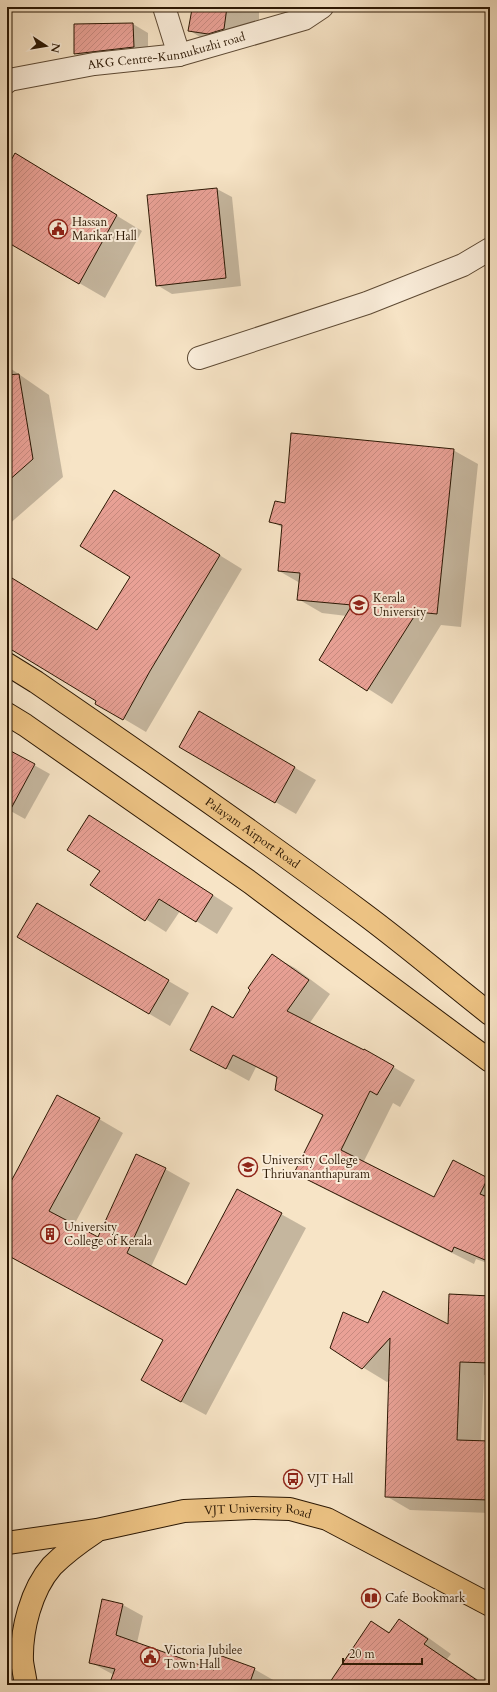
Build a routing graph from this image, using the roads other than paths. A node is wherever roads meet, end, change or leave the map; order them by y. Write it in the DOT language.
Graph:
graph roads {
  1 [pos="164,7"];
  2 [pos="322,7"];
  3 [pos="179,55"];
  4 [pos="7,82"];
  5 [pos="490,250"];
  6 [pos="199,358"];
  7 [pos="7,664"];
  8 [pos="7,714"];
  9 [pos="490,1014"];
  10 [pos="490,1061"];
  11 [pos="97,1530"];
  12 [pos="7,1543"];
  13 [pos="490,1605"];
  14 [pos="26,1685"];
  1 -- 3 [label="street"];
  2 -- 3 [label="street, AKG Centre-Kunnukuzhi road"];
  3 -- 4 [label="street, AKG Centre-Kunnukuzhi road"];
  5 -- 6 [label="street"];
  7 -- 9 [label="main road, Palayam Airport Road"];
  8 -- 10 [label="main road"];
  11 -- 12 [label="main road, VJT University Road"];
  11 -- 13 [label="main road, VJT University Road"];
  11 -- 14 [label="main road"];
}
